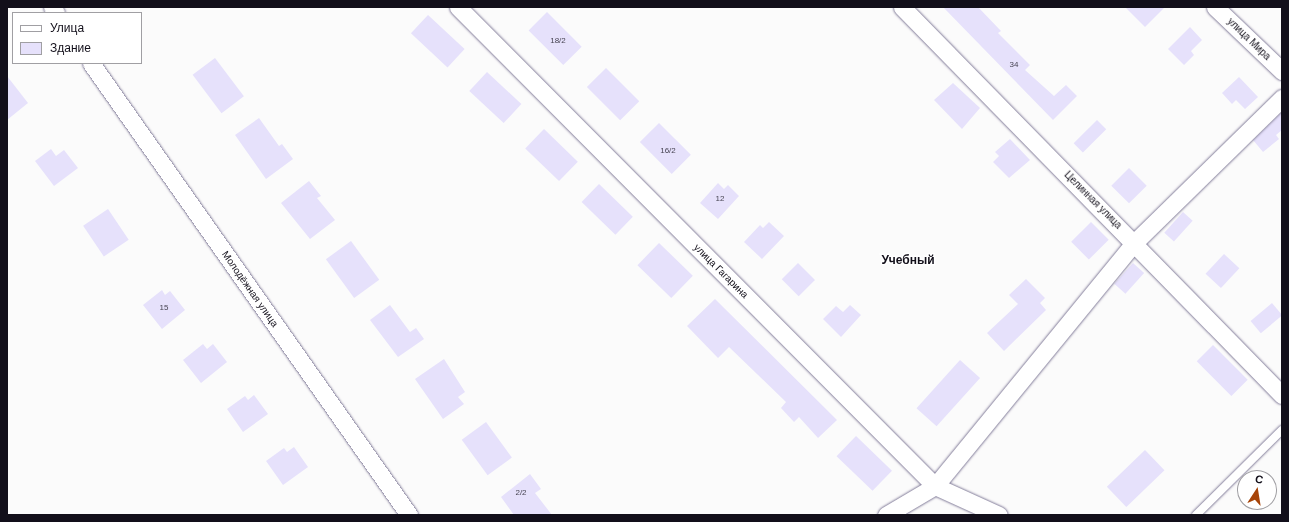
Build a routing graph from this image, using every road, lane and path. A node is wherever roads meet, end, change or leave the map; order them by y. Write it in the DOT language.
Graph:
graph roads {
  1 [pos="458,7"];
  2 [pos="902,7"];
  3 [pos="1215,7"];
  4 [pos="92,64"];
  5 [pos="1282,71"];
  6 [pos="1282,98"];
  7 [pos="1135,242"];
  8 [pos="1282,395"];
  9 [pos="1282,430"];
  10 [pos="935,486"];
  11 [pos="409,515"];
  12 [pos="886,515"];
  13 [pos="999,515"];
  14 [pos="1196,515"];
  1 -- 10 [label="street, улица Гагарина"];
  2 -- 7 [label="street, Целинная улица"];
  3 -- 5 [label="street, улица Мира"];
  4 -- 11 [label="street, Молодёжная улица"];
  6 -- 7 [label="street"];
  7 -- 8 [label="street, Целинная улица"];
  7 -- 10 [label="street"];
  9 -- 14 [label="lane"];
  10 -- 12 [label="street"];
  10 -- 13 [label="street, улица Гагарина"];
}
